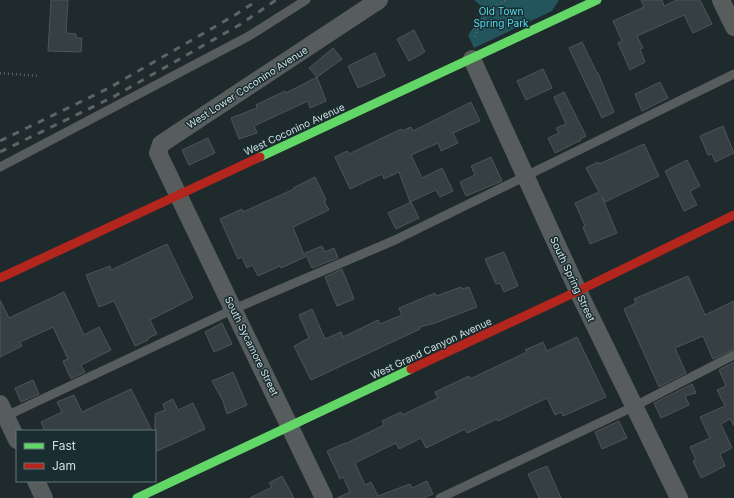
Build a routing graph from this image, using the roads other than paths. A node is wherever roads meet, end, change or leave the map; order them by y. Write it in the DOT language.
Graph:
graph roads {
  1 [pos="306,0"];
  2 [pos="378,0"];
  3 [pos="597,0"];
  4 [pos="721,0"];
  5 [pos="734,27"];
  6 [pos="472,59"];
  7 [pos="734,74"];
  8 [pos="0,168"];
  9 [pos="525,175"];
  10 [pos="178,194"];
  11 [pos="734,214"];
  12 [pos="0,278"];
  13 [pos="578,291"];
  14 [pos="234,309"];
  15 [pos="734,355"];
  16 [pos="634,406"];
  17 [pos="2,413"];
  18 [pos="290,426"];
  19 [pos="16,438"];
  20 [pos="36,482"];
  21 [pos="44,498"];
  22 [pos="137,498"];
  23 [pos="324,498"];
  24 [pos="440,498"];
  25 [pos="679,498"];
  1 -- 8 [label="lane"];
  2 -- 10 [label="street, West Lower Coconino Avenue"];
  3 -- 6 [label="street, West Coconino Avenue"];
  4 -- 5 [label="street"];
  6 -- 9 [label="street, South Spring Street"];
  6 -- 10 [label="street, West Coconino Avenue"];
  7 -- 9 [label="lane"];
  9 -- 13 [label="street, South Spring Street"];
  9 -- 14 [label="lane"];
  10 -- 12 [label="street, West Coconino Avenue"];
  10 -- 14 [label="street, South Sycamore Street"];
  11 -- 13 [label="street, West Grand Canyon Avenue"];
  13 -- 16 [label="street, South Spring Street"];
  13 -- 18 [label="street, West Grand Canyon Avenue"];
  14 -- 17 [label="lane"];
  14 -- 18 [label="street, South Sycamore Street"];
  15 -- 16 [label="lane"];
  16 -- 24 [label="lane"];
  16 -- 25 [label="street, South Spring Street"];
  17 -- 19 [label="street"];
  18 -- 22 [label="street, West Grand Canyon Avenue"];
  18 -- 23 [label="street, South Sycamore Street"];
  20 -- 21 [label="street"];
}
